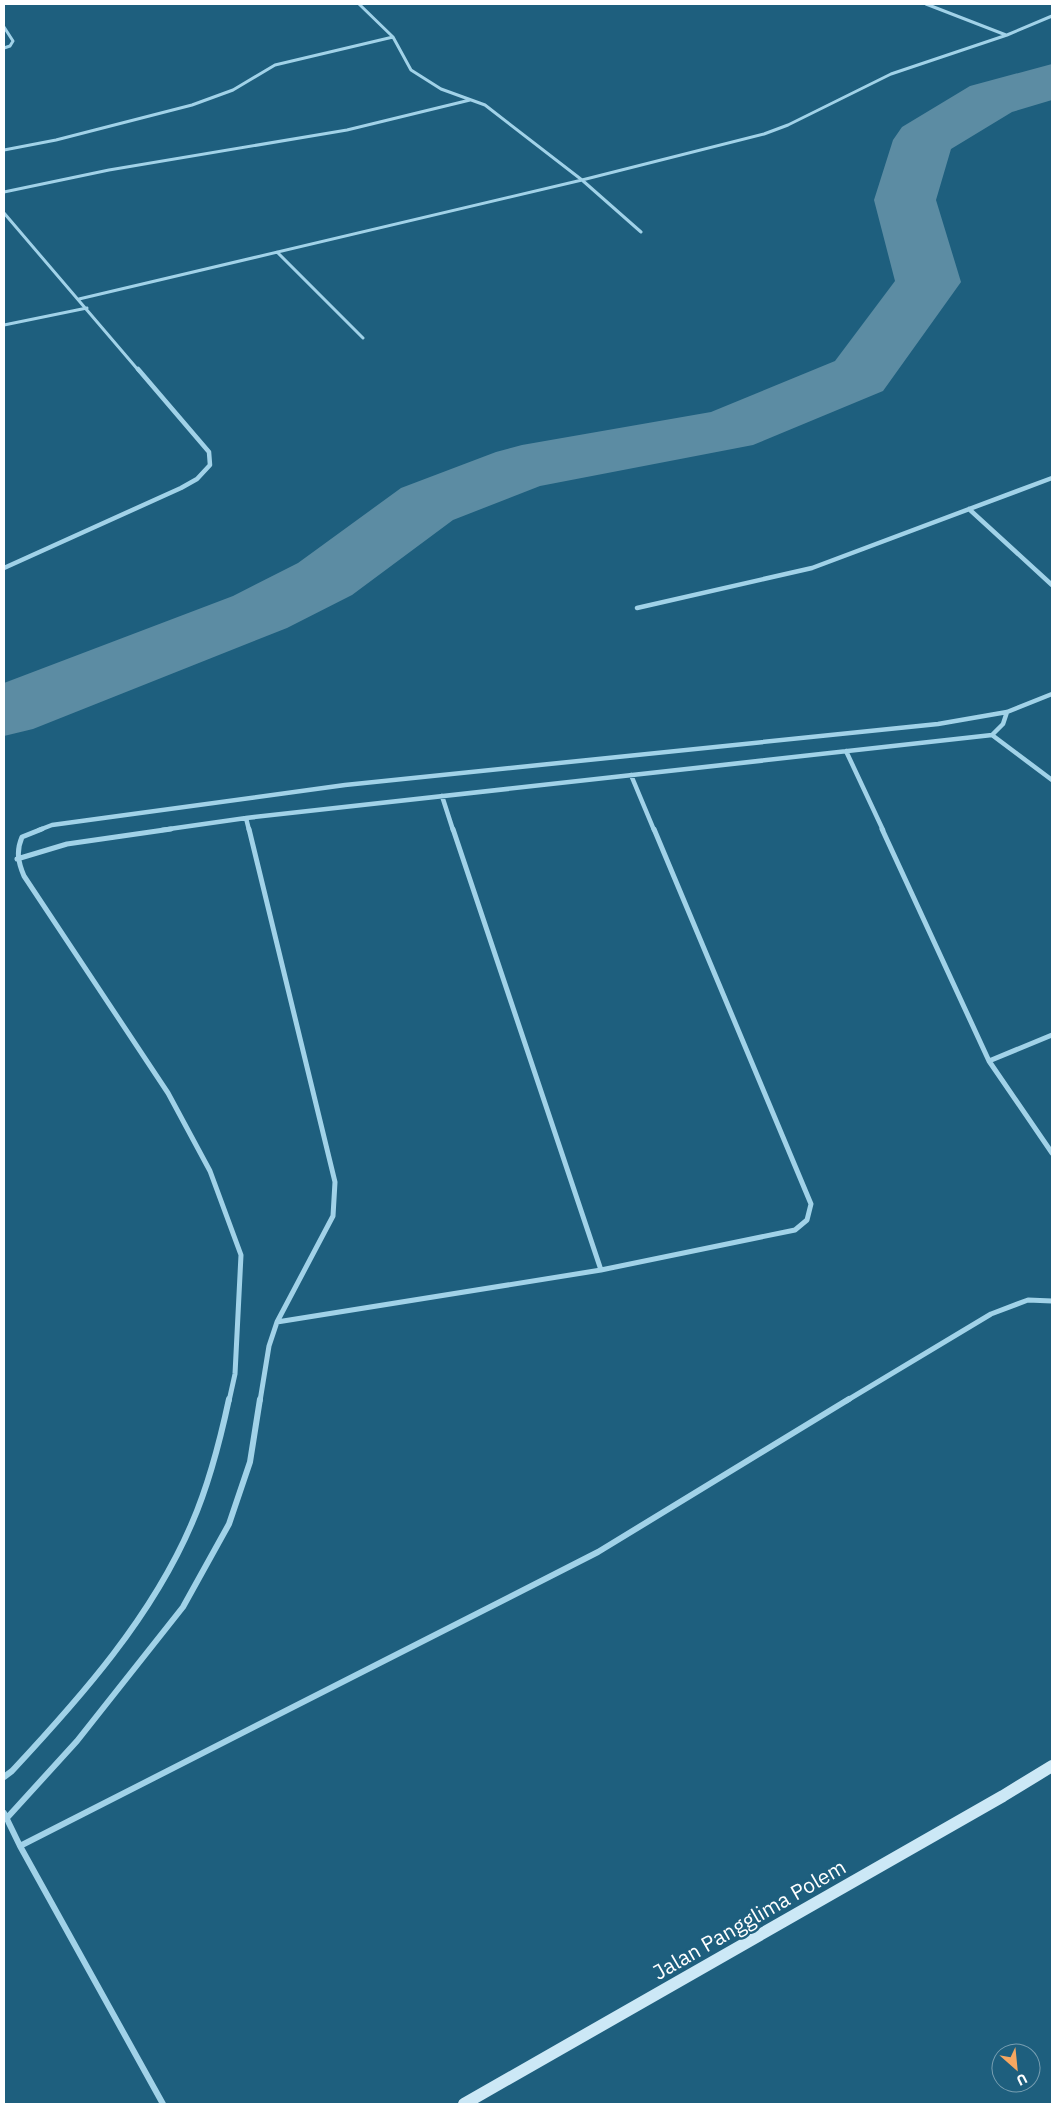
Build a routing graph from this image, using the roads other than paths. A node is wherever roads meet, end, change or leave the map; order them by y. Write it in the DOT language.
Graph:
graph roads {
  1 [pos="359,4"];
  2 [pos="926,4"];
  3 [pos="1052,16"];
  4 [pos="4,26"];
  5 [pos="1007,35"];
  6 [pos="393,37"];
  7 [pos="4,48"];
  8 [pos="470,100"];
  9 [pos="4,150"];
  10 [pos="582,180"];
  11 [pos="4,192"];
  12 [pos="4,213"];
  13 [pos="641,232"];
  14 [pos="277,252"];
  15 [pos="79,299"];
  16 [pos="87,308"];
  17 [pos="4,325"];
  18 [pos="363,338"];
  19 [pos="1052,478"];
  20 [pos="969,509"];
  21 [pos="4,568"];
  22 [pos="1052,586"];
  23 [pos="637,608"];
  24 [pos="1052,694"];
  25 [pos="1007,712"];
  26 [pos="992,735"];
  27 [pos="846,751"];
  28 [pos="631,775"];
  29 [pos="1052,780"];
  30 [pos="442,796"];
  31 [pos="246,818"];
  32 [pos="17,859"];
  33 [pos="1052,1035"];
  34 [pos="988,1062"];
  35 [pos="1052,1153"];
  36 [pos="600,1270"];
  37 [pos="1052,1301"];
  38 [pos="277,1322"];
  39 [pos="1052,1766"];
  40 [pos="4,1777"];
  41 [pos="5,1816"];
  42 [pos="20,1846"];
  43 [pos="163,2104"];
  44 [pos="464,2104"];
  1 -- 6 [label="street"];
  2 -- 5 [label="street"];
  3 -- 5 [label="street"];
  4 -- 7 [label="street"];
  5 -- 10 [label="street"];
  6 -- 8 [label="street"];
  6 -- 9 [label="street"];
  8 -- 10 [label="street"];
  8 -- 11 [label="street"];
  10 -- 13 [label="street"];
  10 -- 14 [label="street"];
  12 -- 15 [label="street"];
  14 -- 15 [label="street"];
  14 -- 18 [label="street"];
  15 -- 16 [label="street"];
  16 -- 17 [label="street"];
  16 -- 21 [label="street"];
  19 -- 20 [label="street"];
  20 -- 22 [label="street"];
  20 -- 23 [label="street"];
  24 -- 25 [label="street"];
  25 -- 26 [label="street"];
  25 -- 32 [label="street"];
  26 -- 27 [label="street"];
  26 -- 29 [label="street"];
  27 -- 28 [label="street"];
  27 -- 34 [label="street"];
  28 -- 30 [label="street"];
  28 -- 36 [label="street"];
  30 -- 31 [label="street"];
  30 -- 36 [label="street"];
  31 -- 32 [label="street"];
  31 -- 38 [label="street"];
  32 -- 40 [label="street"];
  33 -- 34 [label="street"];
  34 -- 35 [label="street"];
  36 -- 38 [label="street"];
  37 -- 42 [label="street"];
  38 -- 41 [label="street"];
  39 -- 44 [label="street, Jalan Pangglima Polem"];
  41 -- 42 [label="street"];
  42 -- 43 [label="street"];
}
